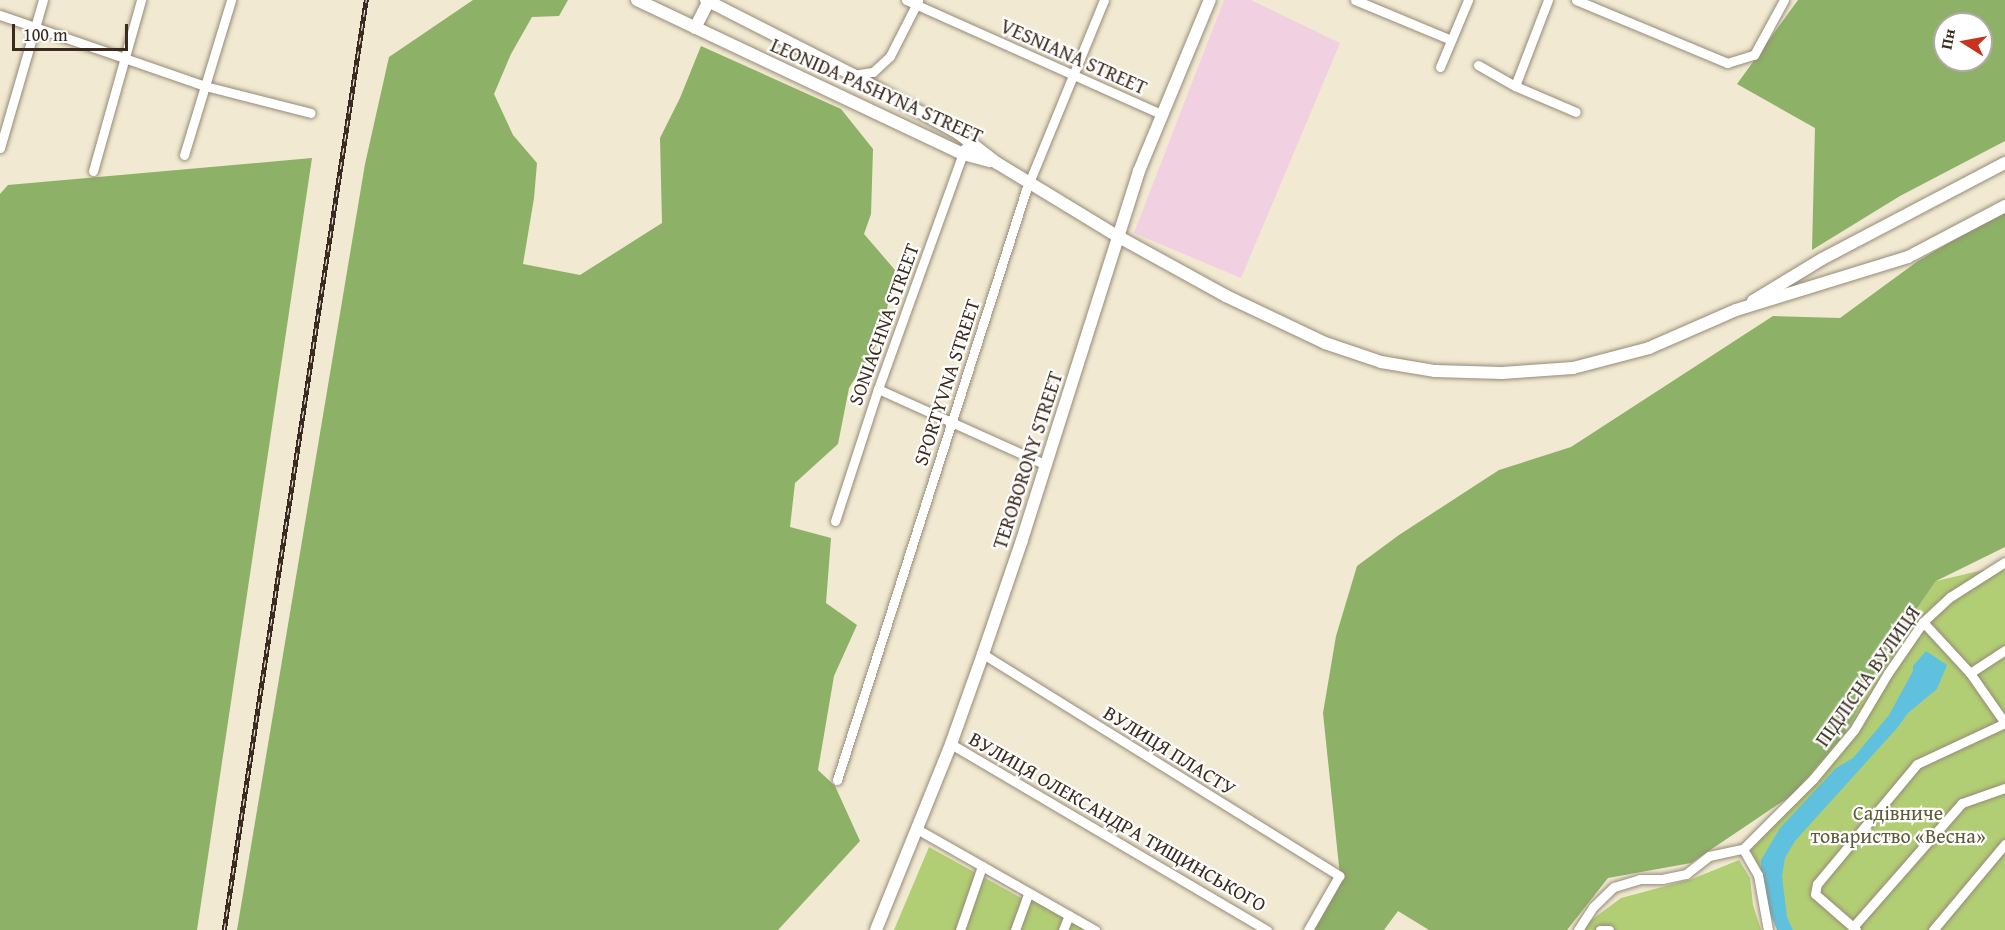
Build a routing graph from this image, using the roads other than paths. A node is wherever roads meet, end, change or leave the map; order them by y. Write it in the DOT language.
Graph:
graph roads {
  1 [pos="43,0"];
  2 [pos="141,0"];
  3 [pos="231,0"];
  4 [pos="637,0"];
  5 [pos="906,0"];
  6 [pos="1104,0"];
  7 [pos="1210,0"];
  8 [pos="1355,0"];
  9 [pos="1468,0"];
  10 [pos="1548,0"];
  11 [pos="1576,0"];
  12 [pos="1784,0"];
  13 [pos="707,1"];
  14 [pos="917,2"];
  15 [pos="0,15"];
  16 [pos="35,27"];
  17 [pos="695,28"];
  18 [pos="1451,40"];
  19 [pos="124,57"];
  20 [pos="1478,65"];
  21 [pos="1440,67"];
  22 [pos="853,75"];
  23 [pos="1072,76"];
  24 [pos="205,86"];
  25 [pos="1515,86"];
  26 [pos="1576,112"];
  27 [pos="311,113"];
  28 [pos="1161,114"];
  29 [pos="967,140"];
  30 [pos="0,148"];
  31 [pos="963,154"];
  32 [pos="184,155"];
  33 [pos="997,163"];
  34 [pos="2005,163"];
  35 [pos="93,171"];
  36 [pos="1029,181"];
  37 [pos="2005,206"];
  38 [pos="1118,236"];
  39 [pos="1736,310"];
  40 [pos="878,389"];
  41 [pos="952,423"];
  42 [pos="1046,465"];
  43 [pos="835,521"];
  44 [pos="2005,562"];
  45 [pos="1923,622"];
  46 [pos="2005,650"];
  47 [pos="983,654"];
  48 [pos="1970,673"];
  49 [pos="2005,723"];
  50 [pos="951,744"];
  51 [pos="837,780"];
  52 [pos="2005,788"];
  53 [pos="917,829"];
  54 [pos="2005,844"];
  55 [pos="1743,849"];
  56 [pos="982,866"];
  57 [pos="1028,894"];
  58 [pos="1069,915"];
  59 [pos="1855,928"];
  60 [pos="876,930"];
  61 [pos="960,930"];
  62 [pos="1015,930"];
  63 [pos="1063,930"];
  64 [pos="1095,930"];
  65 [pos="1267,930"];
  66 [pos="1308,930"];
  67 [pos="1579,930"];
  68 [pos="1600,930"];
  69 [pos="1609,930"];
  70 [pos="1768,930"];
  71 [pos="1933,930"];
  1 -- 16 [label="street"];
  2 -- 19 [label="street"];
  3 -- 24 [label="street"];
  4 -- 17 [label="main road, LEONIDA PASHYNA STREET"];
  5 -- 14 [label="street, VESNIANA STREET"];
  6 -- 23 [label="street, SPORTYVNA STREET"];
  7 -- 28 [label="main road, TEROBORONY STREET"];
  8 -- 18 [label="street"];
  9 -- 18 [label="street"];
  10 -- 25 [label="street"];
  11 -- 12 [label="street"];
  13 -- 17 [label="main road"];
  13 -- 22 [label="main road, LEONIDA PASHYNA STREET"];
  14 -- 22 [label="street"];
  14 -- 23 [label="street, VESNIANA STREET"];
  15 -- 16 [label="street"];
  16 -- 19 [label="street"];
  16 -- 30 [label="street"];
  17 -- 31 [label="main road, LEONIDA PASHYNA STREET"];
  18 -- 21 [label="street"];
  19 -- 24 [label="street"];
  19 -- 35 [label="street"];
  20 -- 25 [label="street"];
  22 -- 29 [label="main road, LEONIDA PASHYNA STREET"];
  23 -- 28 [label="street, VESNIANA STREET"];
  23 -- 36 [label="street, SPORTYVNA STREET"];
  24 -- 27 [label="street"];
  24 -- 32 [label="street"];
  25 -- 26 [label="street"];
  28 -- 38 [label="main road, TEROBORONY STREET"];
  29 -- 31 [label="street, SONIACHNA STREET"];
  29 -- 33 [label="main road, LEONIDA PASHYNA STREET"];
  31 -- 33 [label="main road, LEONIDA PASHYNA STREET"];
  31 -- 40 [label="street, SONIACHNA STREET"];
  33 -- 36 [label="main road"];
  34 -- 39 [label="main road"];
  36 -- 38 [label="main road"];
  36 -- 41 [label="street, SPORTYVNA STREET"];
  37 -- 39 [label="main road"];
  38 -- 39 [label="main road"];
  38 -- 42 [label="main road, TEROBORONY STREET"];
  40 -- 41 [label="street"];
  40 -- 43 [label="street, SONIACHNA STREET"];
  41 -- 42 [label="street"];
  41 -- 51 [label="street, SPORTYVNA STREET"];
  42 -- 47 [label="main road, TEROBORONY STREET"];
  44 -- 45 [label="street, ПІДЛІСНА ВУЛИЦЯ"];
  45 -- 48 [label="street"];
  45 -- 55 [label="street, ПІДЛІСНА ВУЛИЦЯ"];
  46 -- 48 [label="street"];
  47 -- 50 [label="main road, TEROBORONY STREET"];
  47 -- 66 [label="street, ВУЛИЦЯ ПЛАСТУ"];
  48 -- 49 [label="street"];
  49 -- 59 [label="street"];
  50 -- 53 [label="main road, TEROBORONY STREET"];
  50 -- 65 [label="street, ВУЛИЦЯ ОЛЕКСАНДРА ТИЩИНСЬКОГО"];
  52 -- 59 [label="street"];
  53 -- 56 [label="street"];
  53 -- 60 [label="main road, TEROBORONY STREET"];
  54 -- 71 [label="street"];
  55 -- 67 [label="street"];
  55 -- 70 [label="street"];
  56 -- 57 [label="street"];
  56 -- 61 [label="street"];
  57 -- 58 [label="street"];
  57 -- 62 [label="street"];
  58 -- 63 [label="street"];
  58 -- 64 [label="street"];
  68 -- 69 [label="street"];
}
